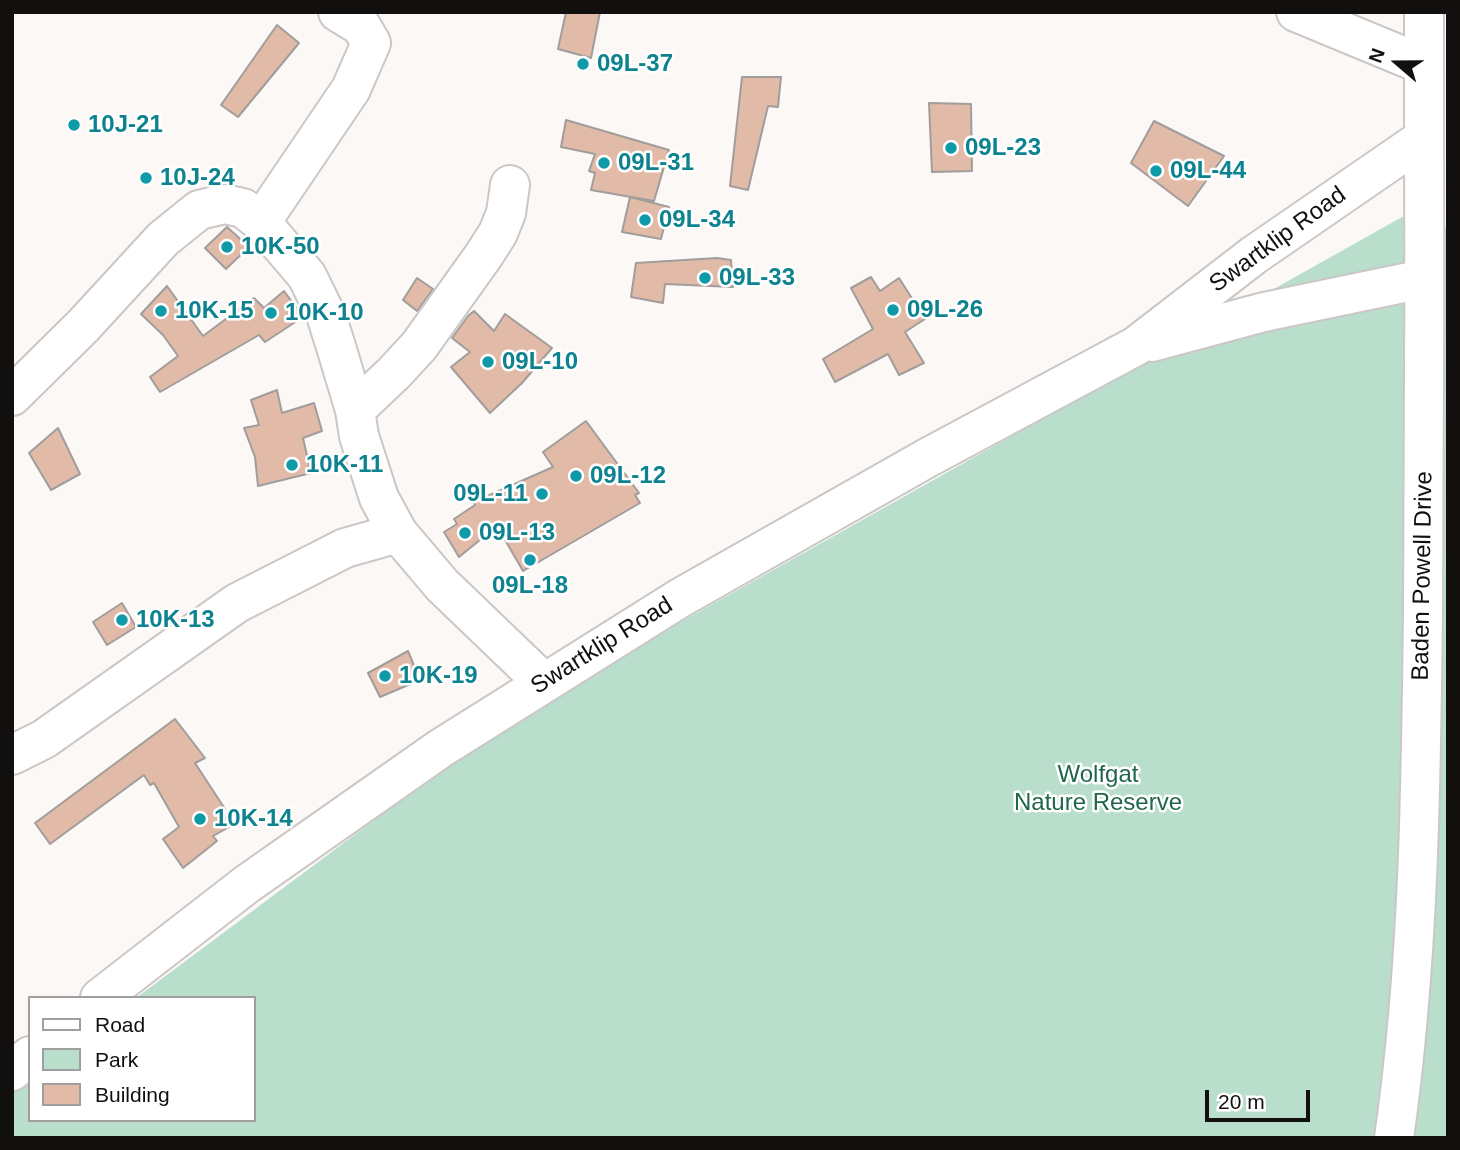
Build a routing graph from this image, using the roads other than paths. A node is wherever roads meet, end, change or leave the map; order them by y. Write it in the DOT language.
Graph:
graph roads {
  1 [pos="338,12"];
  2 [pos="1296,12"];
  3 [pos="1424,12"];
  4 [pos="1424,65"];
  5 [pos="1436,136"];
  6 [pos="510,185"];
  7 [pos="261,222"];
  8 [pos="1423,279"];
  9 [pos="1136,346"];
  10 [pos="12,396"];
  11 [pos="355,410"];
  12 [pos="398,533"];
  13 [pos="543,682"];
  14 [pos="12,755"];
  15 [pos="103,996"];
  16 [pos="28,1058"];
  17 [pos="12,1071"];
  18 [pos="1394,1138"];
  1 -- 7 [label="main road"];
  2 -- 4 [label="main road"];
  3 -- 4 [label="main road, Baden Powell Drive"];
  4 -- 5 [label="main road, Baden Powell Drive"];
  5 -- 8 [label="main road, Baden Powell Drive"];
  5 -- 9 [label="main road, Swartklip Road"];
  6 -- 11 [label="main road"];
  7 -- 10 [label="main road"];
  7 -- 11 [label="main road"];
  8 -- 9 [label="main road, Swartklip Road"];
  8 -- 18 [label="main road, Baden Powell Drive"];
  9 -- 13 [label="main road, Swartklip Road"];
  11 -- 12 [label="main road"];
  12 -- 13 [label="main road"];
  12 -- 14 [label="main road"];
  13 -- 15 [label="main road, Swartklip Road"];
  16 -- 17 [label="main road"];
}
